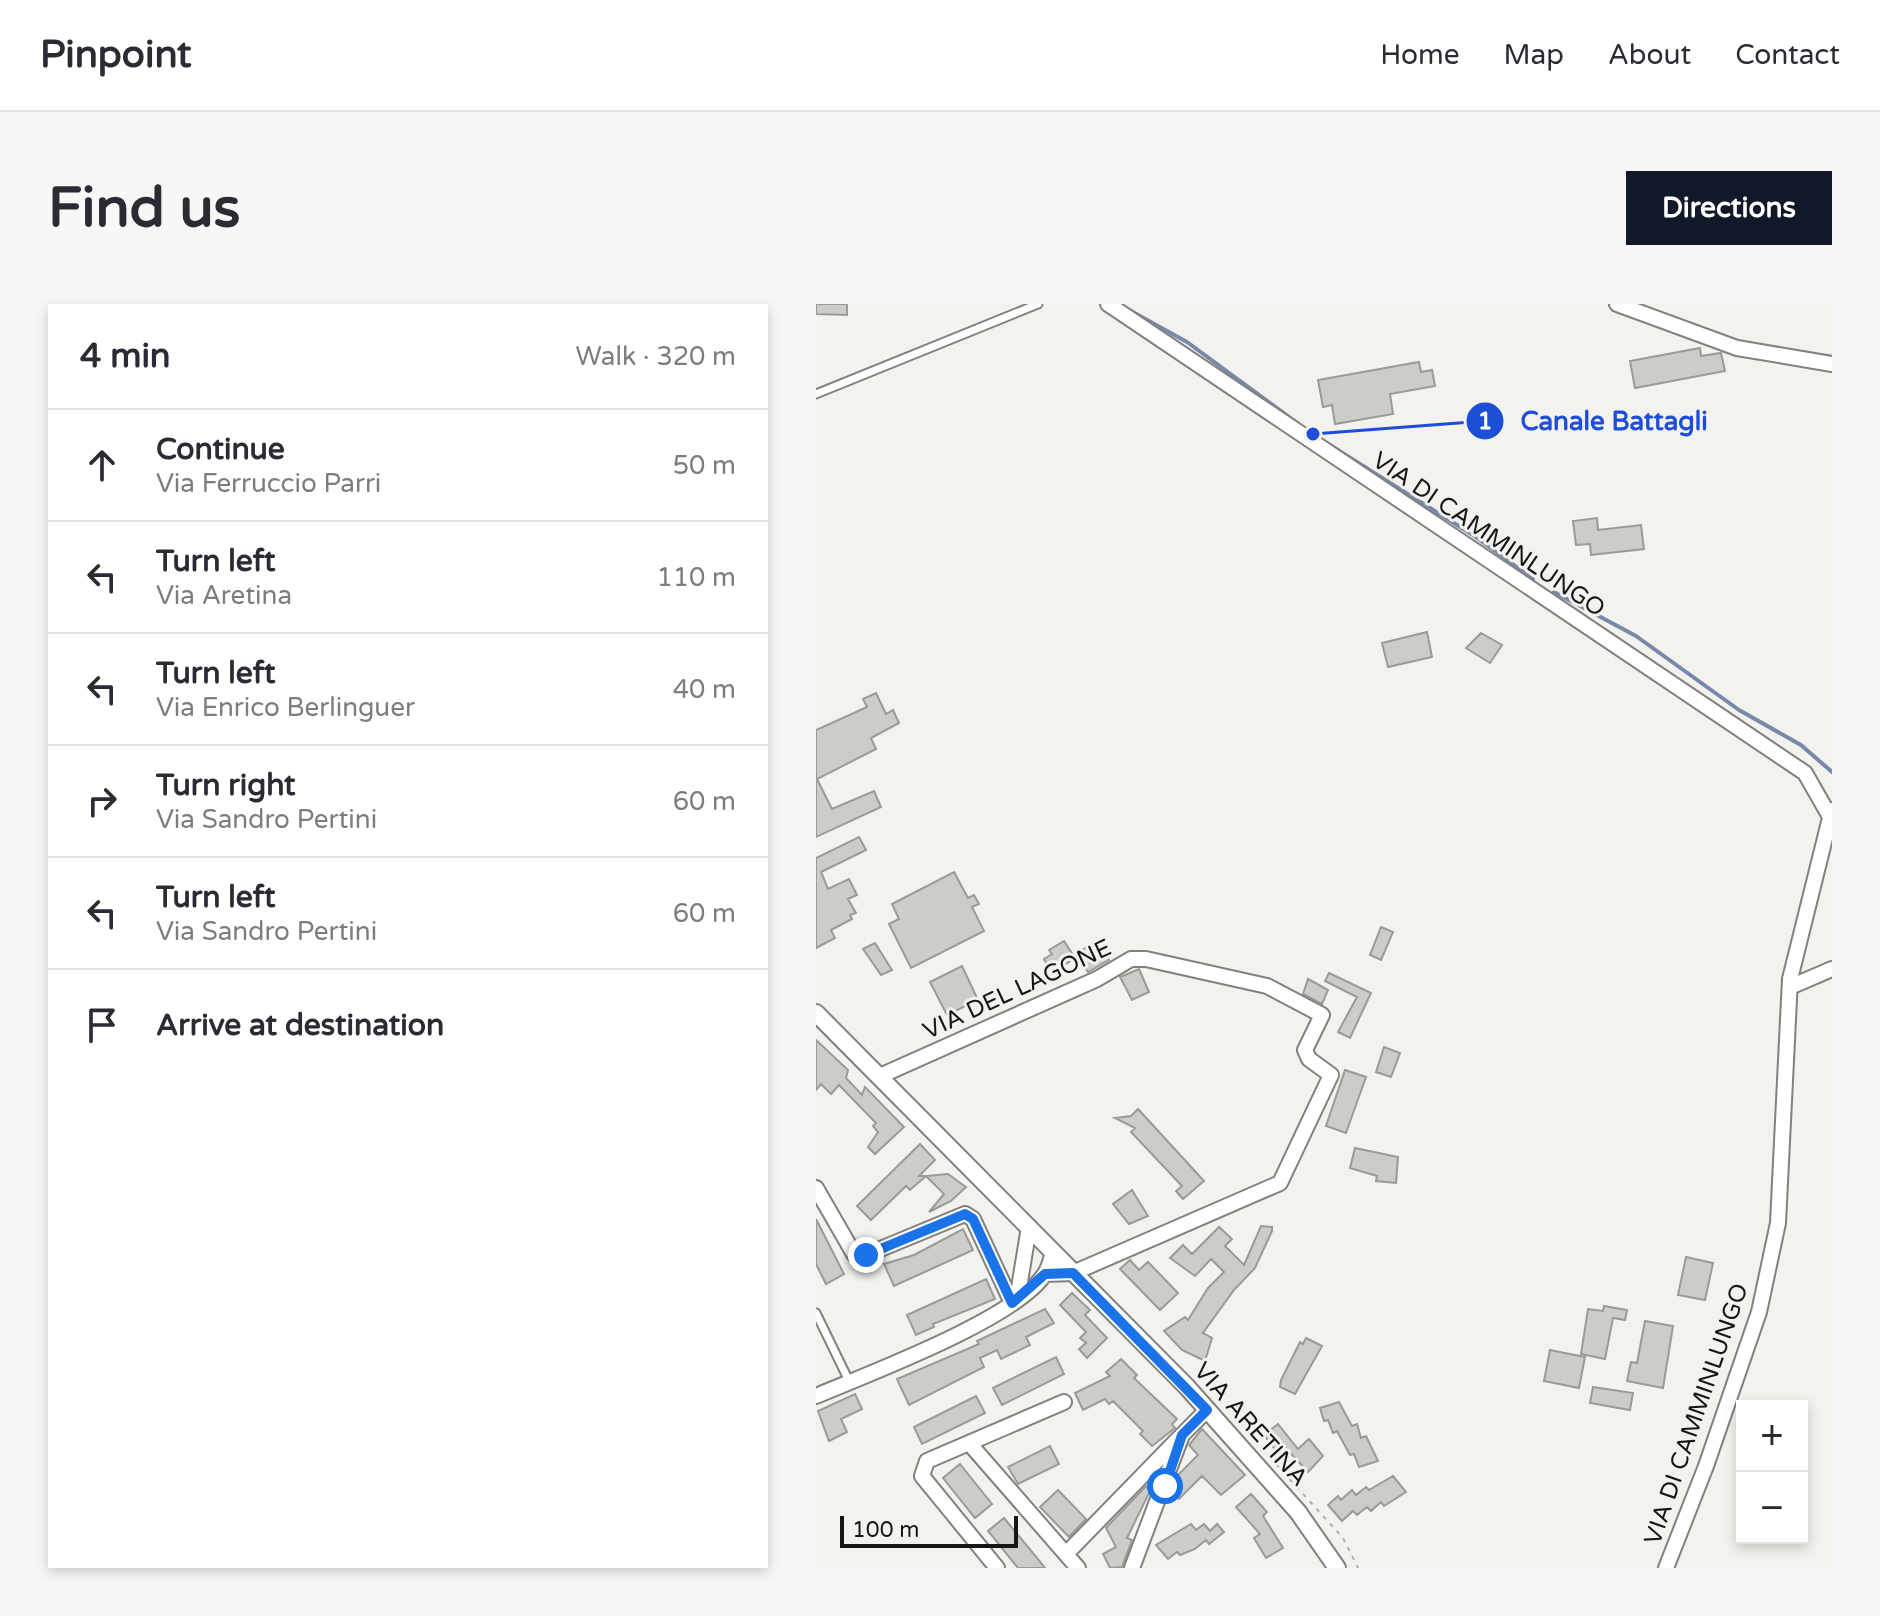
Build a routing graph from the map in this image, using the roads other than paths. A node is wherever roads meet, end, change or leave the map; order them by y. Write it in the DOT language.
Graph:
graph roads {
  1 [pos="1038,304"];
  2 [pos="1108,304"];
  3 [pos="1617,304"];
  4 [pos="1832,364"];
  5 [pos="816,394"];
  6 [pos="1830,812"];
  7 [pos="1832,969"];
  8 [pos="1790,987"];
  9 [pos="816,1013"];
  10 [pos="880,1076"];
  11 [pos="816,1188"];
  12 [pos="1029,1227"];
  13 [pos="1053,1252"];
  14 [pos="1023,1267"];
  15 [pos="1073,1273"];
  16 [pos="1045,1274"];
  17 [pos="1015,1302"];
  18 [pos="816,1313"];
  19 [pos="851,1383"];
  20 [pos="816,1396"];
  21 [pos="1064,1402"];
  22 [pos="1207,1410"];
  23 [pos="1182,1435"];
  24 [pos="969,1443"];
  25 [pos="1066,1554"];
  26 [pos="997,1568"];
  27 [pos="1078,1568"];
  28 [pos="1132,1568"];
  29 [pos="1337,1568"];
  30 [pos="1666,1568"];
  1 -- 5 [label="lane"];
  2 -- 6 [label="street, VIA DI CAMMINLUNGO"];
  3 -- 4 [label="street"];
  6 -- 8 [label="street, VIA DI CAMMINLUNGO"];
  7 -- 8 [label="street"];
  8 -- 30 [label="street, VIA DI CAMMINLUNGO"];
  9 -- 10 [label="street"];
  10 -- 12 [label="street"];
  10 -- 15 [label="street, VIA DEL LAGONE"];
  11 -- 17 [label="street"];
  12 -- 13 [label="street, VIA ARETINA"];
  12 -- 14 [label="street"];
  13 -- 14 [label="street"];
  13 -- 15 [label="street, VIA ARETINA"];
  13 -- 16 [label="street"];
  14 -- 17 [label="street"];
  15 -- 16 [label="street"];
  15 -- 22 [label="street, VIA ARETINA"];
  16 -- 17 [label="street"];
  17 -- 19 [label="street"];
  18 -- 19 [label="lane"];
  19 -- 20 [label="street"];
  21 -- 24 [label="street"];
  22 -- 23 [label="street"];
  22 -- 29 [label="street, VIA ARETINA"];
  23 -- 25 [label="street"];
  23 -- 28 [label="street"];
  24 -- 25 [label="street"];
  24 -- 26 [label="street"];
  25 -- 27 [label="street"];
}
